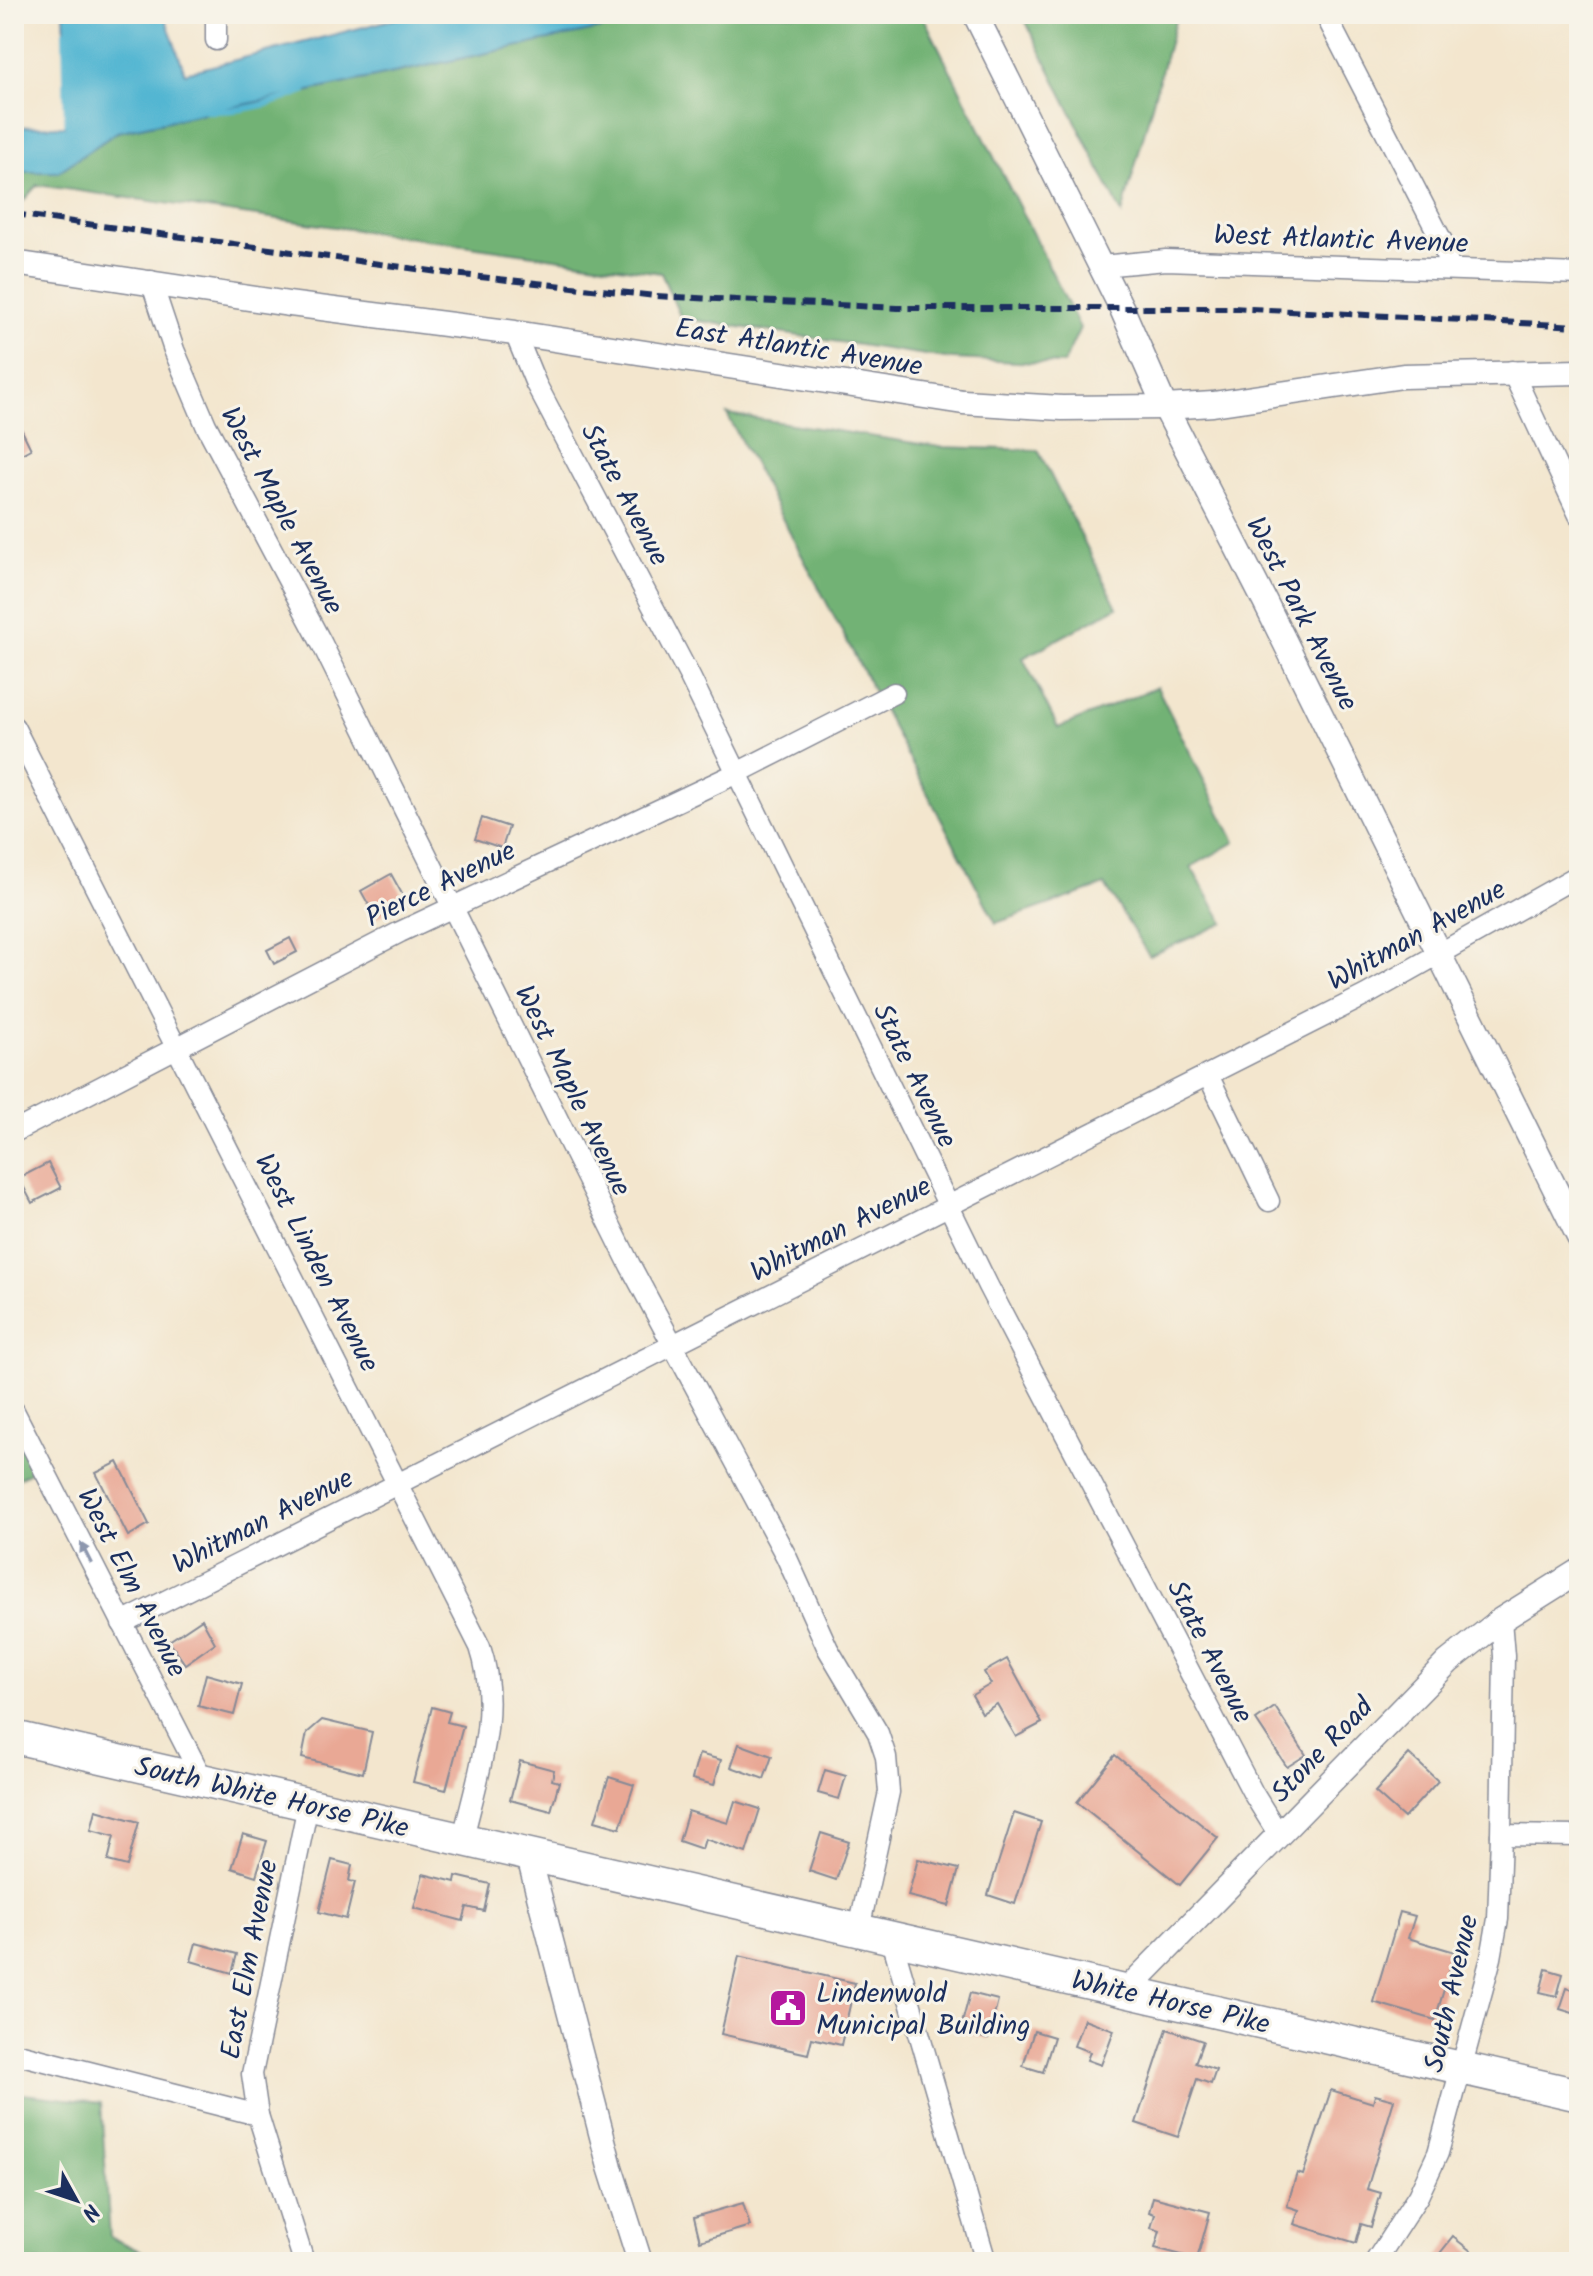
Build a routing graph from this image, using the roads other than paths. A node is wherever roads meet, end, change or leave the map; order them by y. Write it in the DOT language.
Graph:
graph roads {
  1 [pos="216,14"];
  2 [pos="975,14"];
  3 [pos="1325,14"];
  4 [pos="216,40"];
  5 [pos="14,263"];
  6 [pos="1101,266"];
  7 [pos="1449,268"];
  8 [pos="1579,274"];
  9 [pos="151,281"];
  10 [pos="515,333"];
  11 [pos="1512,371"];
  12 [pos="1579,372"];
  13 [pos="1165,407"];
  14 [pos="1579,515"];
  15 [pos="894,693"];
  16 [pos="14,727"];
  17 [pos="737,773"];
  18 [pos="1579,875"];
  19 [pos="451,908"];
  20 [pos="1439,954"];
  21 [pos="177,1049"];
  22 [pos="1208,1075"];
  23 [pos="14,1132"];
  24 [pos="1269,1201"];
  25 [pos="949,1204"];
  26 [pos="1579,1237"];
  27 [pos="672,1344"];
  28 [pos="14,1411"];
  29 [pos="399,1482"];
  30 [pos="1579,1571"];
  31 [pos="1501,1620"];
  32 [pos="122,1623"];
  33 [pos="14,1737"];
  34 [pos="202,1778"];
  35 [pos="308,1805"];
  36 [pos="1279,1835"];
  37 [pos="1501,1835"];
  38 [pos="1579,1836"];
  39 [pos="462,1842"];
  40 [pos="529,1857"];
  41 [pos="859,1929"];
  42 [pos="891,1937"];
  43 [pos="1125,1992"];
  44 [pos="14,2053"];
  45 [pos="1461,2068"];
  46 [pos="1579,2095"];
  47 [pos="258,2115"];
  48 [pos="304,2262"];
  49 [pos="640,2262"];
  50 [pos="986,2262"];
  51 [pos="1375,2262"];
  1 -- 4 [label="street"];
  2 -- 6 [label="street, West Park Avenue"];
  3 -- 7 [label="street"];
  5 -- 9 [label="street, East Atlantic Avenue"];
  6 -- 7 [label="street, West Atlantic Avenue"];
  6 -- 13 [label="street, West Park Avenue"];
  7 -- 8 [label="street, West Atlantic Avenue"];
  9 -- 10 [label="street, East Atlantic Avenue"];
  9 -- 19 [label="street, West Maple Avenue"];
  10 -- 13 [label="street, East Atlantic Avenue"];
  10 -- 17 [label="street, State Avenue"];
  11 -- 12 [label="street, East Atlantic Avenue"];
  11 -- 13 [label="street, East Atlantic Avenue"];
  11 -- 14 [label="street"];
  13 -- 20 [label="street, West Park Avenue"];
  15 -- 17 [label="street, Pierce Avenue"];
  16 -- 21 [label="street, West Linden Avenue"];
  17 -- 19 [label="street, Pierce Avenue"];
  17 -- 25 [label="street, State Avenue"];
  18 -- 20 [label="street, Whitman Avenue"];
  19 -- 21 [label="street, Pierce Avenue"];
  19 -- 27 [label="street, West Maple Avenue"];
  20 -- 22 [label="street, Whitman Avenue"];
  20 -- 26 [label="street, West Park Avenue"];
  21 -- 23 [label="street, Pierce Avenue"];
  21 -- 29 [label="street, West Linden Avenue"];
  22 -- 24 [label="street"];
  22 -- 25 [label="street, Whitman Avenue"];
  25 -- 27 [label="street, Whitman Avenue"];
  25 -- 36 [label="street, State Avenue"];
  27 -- 29 [label="street, Whitman Avenue"];
  27 -- 41 [label="street, West Maple Avenue"];
  32 -- 28 [label="street, West Elm Avenue, one-way"];
  29 -- 32 [label="street, Whitman Avenue"];
  29 -- 39 [label="street, West Linden Avenue"];
  30 -- 31 [label="street, Stone Road"];
  31 -- 36 [label="street, Stone Road"];
  31 -- 37 [label="street, South Avenue"];
  32 -- 34 [label="street, West Elm Avenue"];
  33 -- 34 [label="highway, South White Horse Pike"];
  34 -- 35 [label="highway, South White Horse Pike"];
  35 -- 39 [label="highway, South White Horse Pike"];
  35 -- 47 [label="street, East Elm Avenue"];
  36 -- 43 [label="street, Stone Road"];
  37 -- 38 [label="street"];
  37 -- 45 [label="street, South Avenue"];
  39 -- 40 [label="highway, South White Horse Pike"];
  40 -- 41 [label="highway, White Horse Pike"];
  40 -- 49 [label="street"];
  41 -- 42 [label="highway, White Horse Pike"];
  42 -- 43 [label="highway, White Horse Pike"];
  42 -- 50 [label="street"];
  43 -- 45 [label="highway, White Horse Pike"];
  44 -- 47 [label="street"];
  45 -- 46 [label="highway, White Horse Pike"];
  45 -- 51 [label="street, South Avenue"];
  47 -- 48 [label="street, East Elm Avenue"];
}
